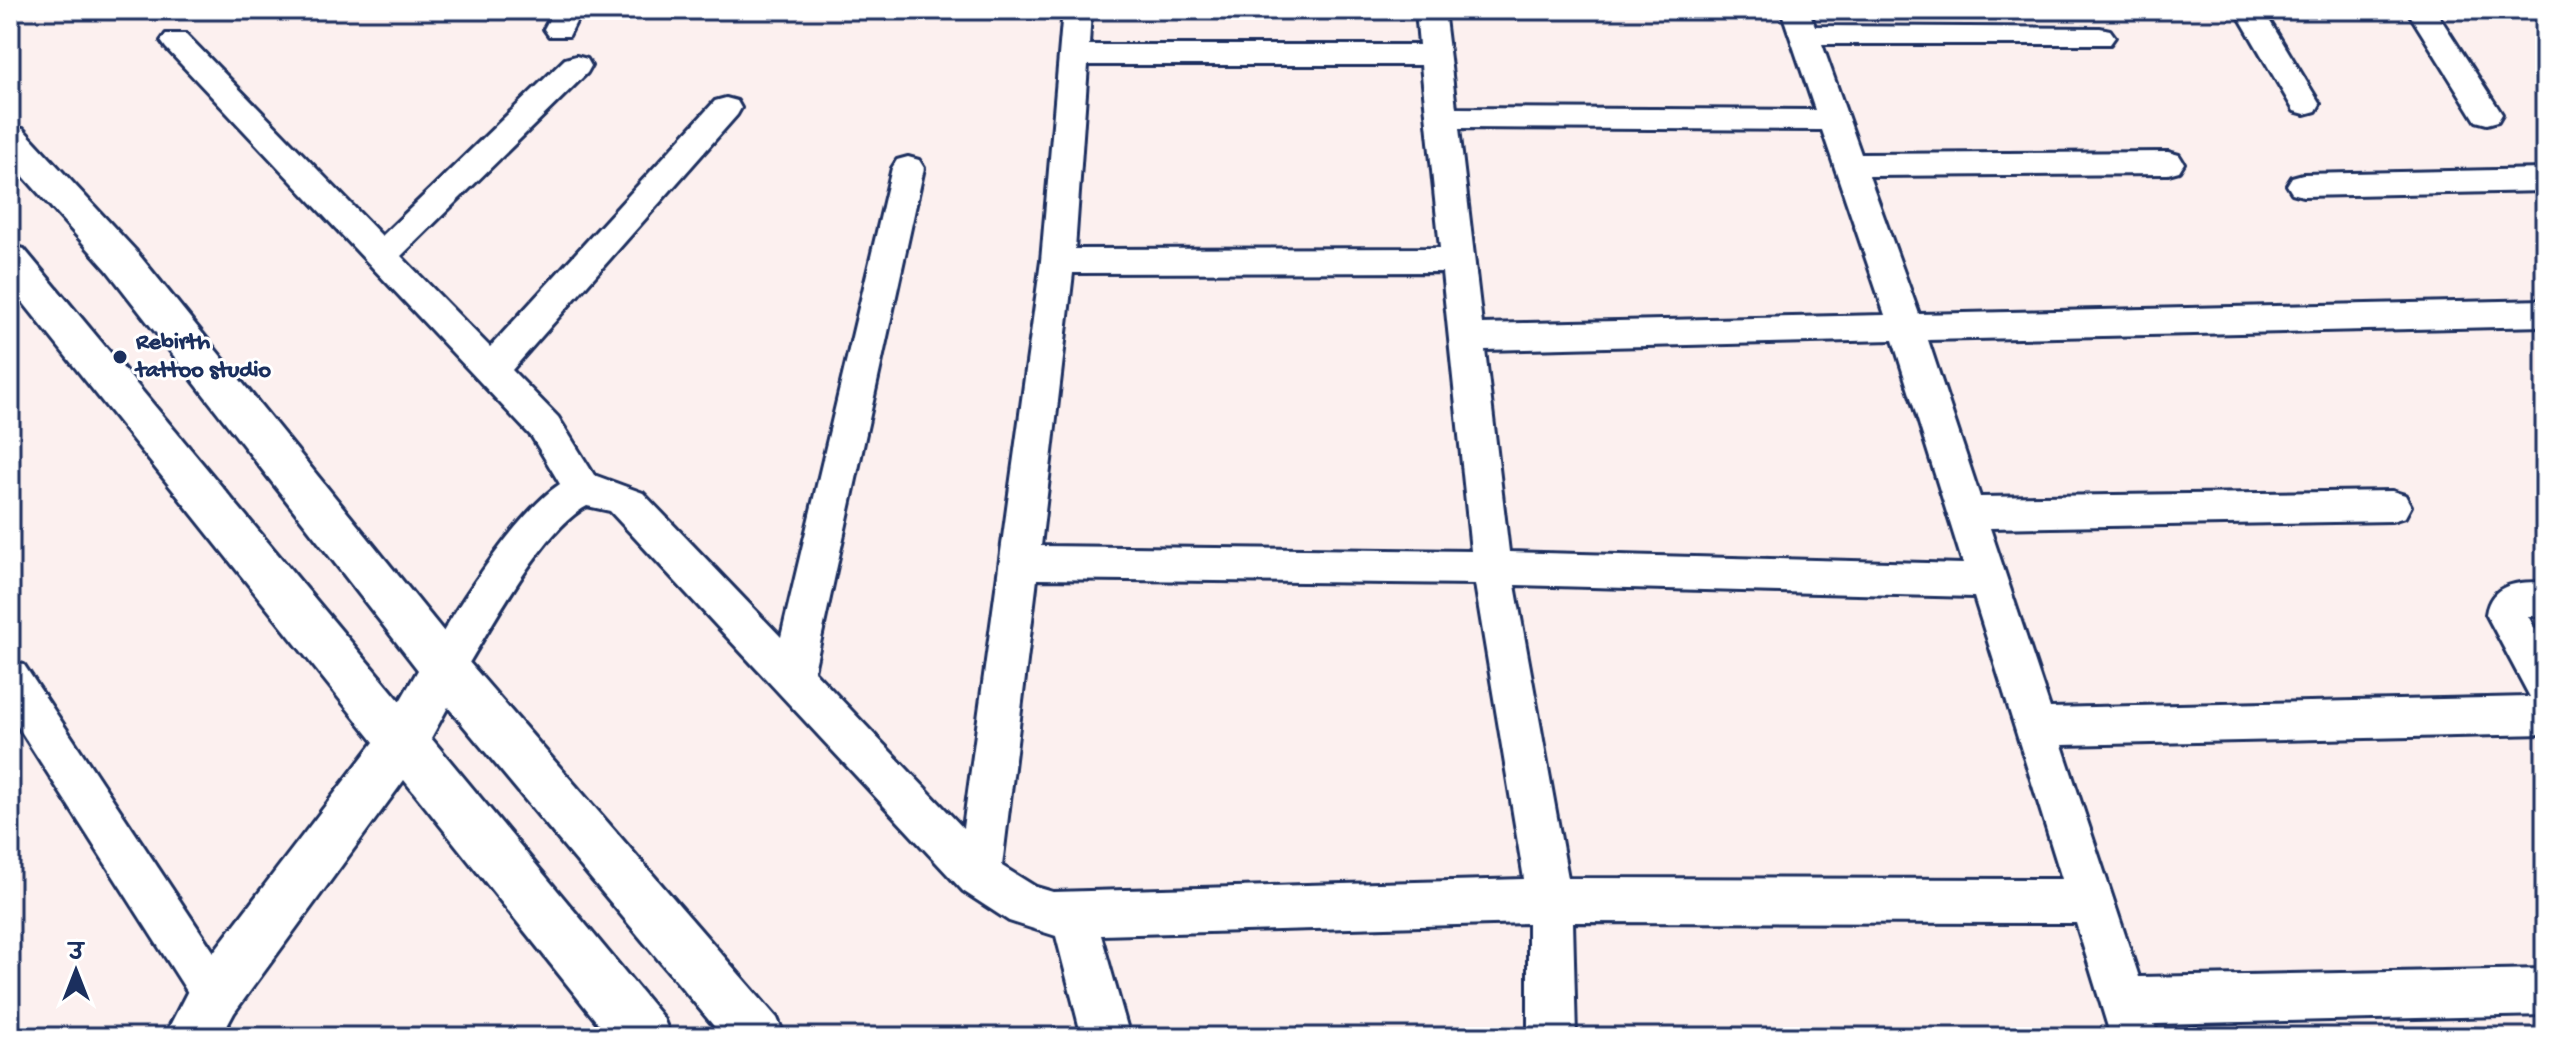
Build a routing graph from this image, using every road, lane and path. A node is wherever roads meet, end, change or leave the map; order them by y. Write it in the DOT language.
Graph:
graph roads {
  1 [pos="1077,10"];
  2 [pos="1430,10"];
  3 [pos="2249,10"];
  4 [pos="2421,10"];
  5 [pos="1799,22"];
  6 [pos="2100,37"];
  7 [pos="176,41"];
  8 [pos="1073,55"];
  9 [pos="1435,55"];
  10 [pos="576,66"];
  11 [pos="2305,104"];
  12 [pos="726,108"];
  13 [pos="2487,114"];
  14 [pos="1442,118"];
  15 [pos="1833,120"];
  16 [pos="10,138"];
  17 [pos="2168,163"];
  18 [pos="1850,165"];
  19 [pos="908,168"];
  20 [pos="2545,180"];
  21 [pos="2303,185"];
  22 [pos="381,256"];
  23 [pos="10,259"];
  24 [pos="1458,260"];
  25 [pos="1058,261"];
  26 [pos="2545,313"];
  27 [pos="1906,326"];
  28 [pos="1468,337"];
  29 [pos="491,370"];
  30 [pos="584,491"];
  31 [pos="2392,506"];
  32 [pos="1966,513"];
  33 [pos="1020,562"];
  34 [pos="1492,568"];
  35 [pos="1988,581"];
  36 [pos="2545,599"];
  37 [pos="444,668"];
  38 [pos="792,677"];
  39 [pos="10,678"];
  40 [pos="2545,684"];
  41 [pos="2545,715"];
  42 [pos="2035,727"];
  43 [pos="404,740"];
  44 [pos="979,876"];
  45 [pos="1550,900"];
  46 [pos="2092,901"];
  47 [pos="1072,913"];
  48 [pos="2545,992"];
  49 [pos="215,994"];
  50 [pos="2129,1019"];
  51 [pos="191,1037"];
  52 [pos="644,1037"];
  53 [pos="758,1037"];
  54 [pos="1106,1037"];
  55 [pos="1552,1037"];
  1 -- 8 [label="street"];
  2 -- 9 [label="street"];
  3 -- 11 [label="street"];
  4 -- 13 [label="street"];
  5 -- 6 [label="street"];
  5 -- 15 [label="street"];
  7 -- 22 [label="street"];
  8 -- 9 [label="street"];
  8 -- 25 [label="street"];
  9 -- 14 [label="street"];
  10 -- 22 [label="street"];
  12 -- 29 [label="street"];
  14 -- 15 [label="street"];
  14 -- 24 [label="street"];
  15 -- 18 [label="street"];
  16 -- 37 [label="street"];
  17 -- 18 [label="street"];
  18 -- 27 [label="street"];
  19 -- 38 [label="street"];
  20 -- 21 [label="street"];
  22 -- 29 [label="street"];
  23 -- 43 [label="street"];
  24 -- 25 [label="street"];
  24 -- 28 [label="street"];
  25 -- 33 [label="street"];
  26 -- 27 [label="street"];
  27 -- 28 [label="street"];
  27 -- 32 [label="street"];
  28 -- 34 [label="street"];
  29 -- 30 [label="street"];
  30 -- 37 [label="street"];
  30 -- 38 [label="street"];
  31 -- 32 [label="street"];
  32 -- 35 [label="street"];
  33 -- 34 [label="street"];
  33 -- 44 [label="street"];
  34 -- 35 [label="street"];
  34 -- 45 [label="street"];
  35 -- 42 [label="street"];
  36 -- 40 [label="street"];
  37 -- 43 [label="street"];
  37 -- 53 [label="street"];
  38 -- 44 [label="street"];
  39 -- 49 [label="street"];
  41 -- 42 [label="street"];
  42 -- 46 [label="street"];
  43 -- 49 [label="street"];
  43 -- 52 [label="street"];
  44 -- 47 [label="street"];
  45 -- 46 [label="street"];
  45 -- 47 [label="street"];
  45 -- 55 [label="street"];
  46 -- 50 [label="street"];
  47 -- 54 [label="street"];
  48 -- 50 [label="street"];
  49 -- 51 [label="street"];
}
